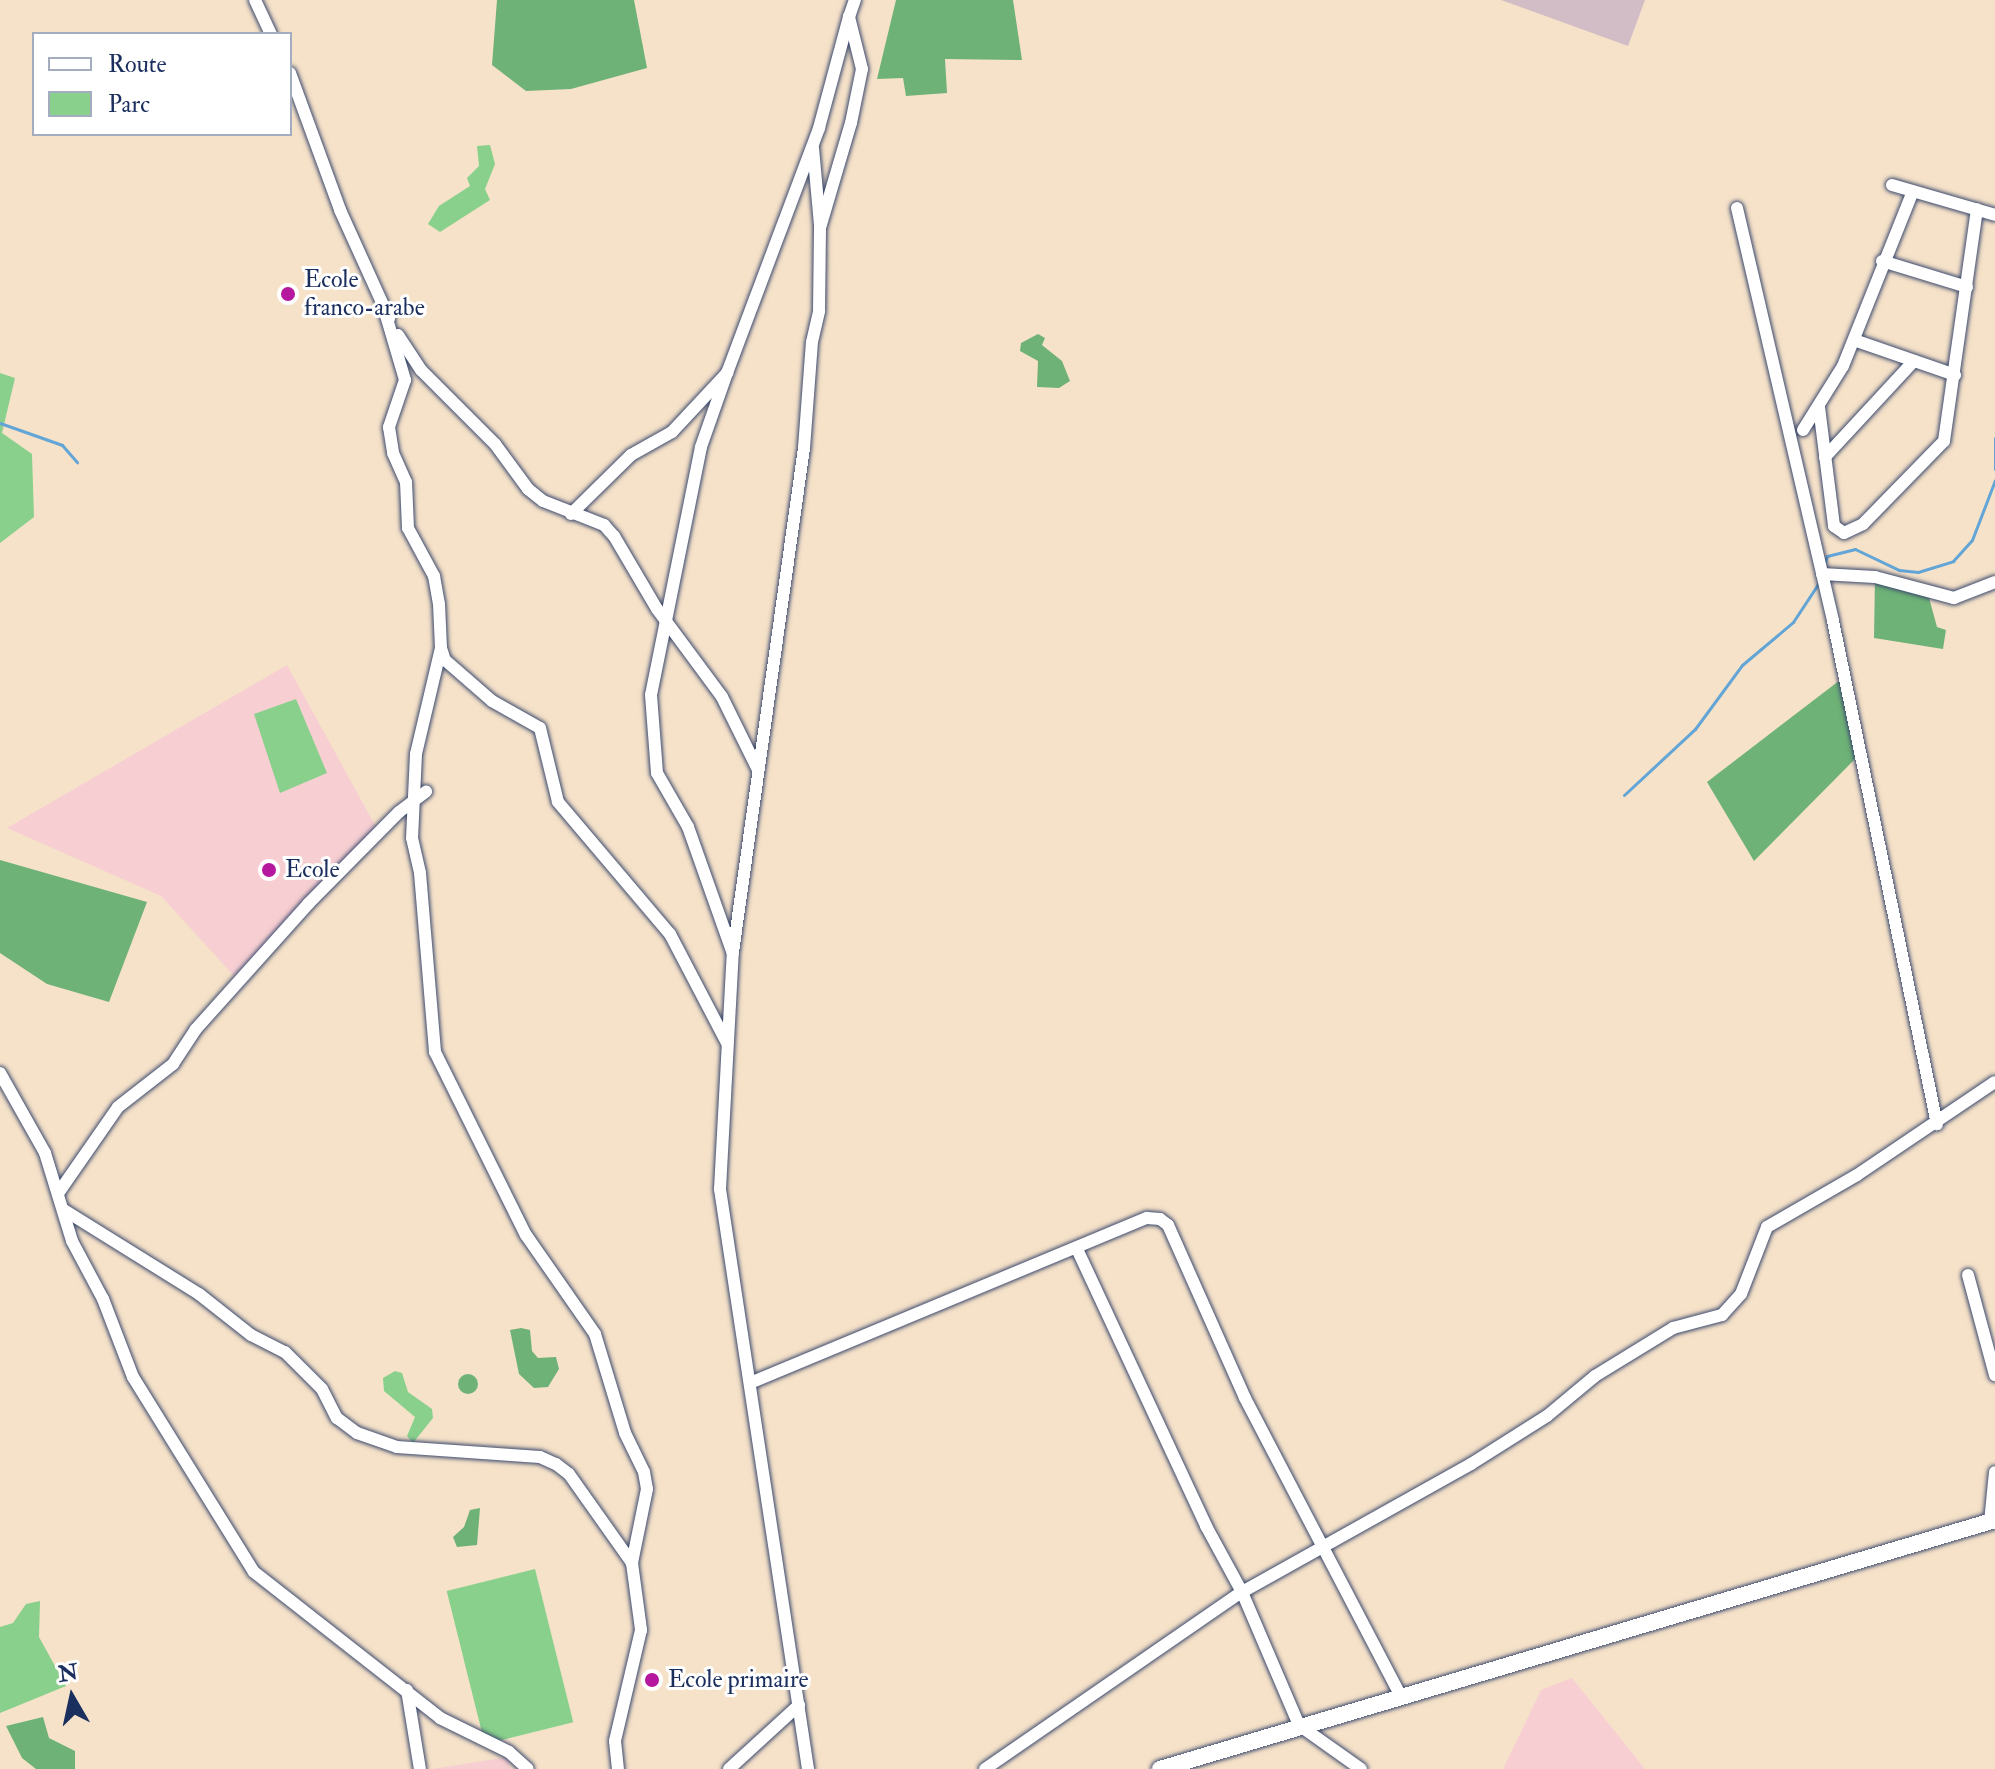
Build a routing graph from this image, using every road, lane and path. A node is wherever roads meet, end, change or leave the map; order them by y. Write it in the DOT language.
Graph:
graph roads {
  1 [pos="255,0"];
  2 [pos="855,0"];
  3 [pos="849,17"];
  4 [pos="270,32"];
  5 [pos="292,78"];
  6 [pos="813,140"];
  7 [pos="1892,185"];
  8 [pos="1913,191"];
  9 [pos="1737,208"];
  10 [pos="1977,209"];
  11 [pos="1995,215"];
  12 [pos="820,228"];
  13 [pos="1882,261"];
  14 [pos="1967,287"];
  15 [pos="385,312"];
  16 [pos="1854,340"];
  17 [pos="1914,361"];
  18 [pos="727,373"];
  19 [pos="1955,375"];
  20 [pos="1819,407"];
  21 [pos="1803,430"];
  22 [pos="1825,457"];
  23 [pos="571,514"];
  24 [pos="1822,574"];
  25 [pos="1995,582"];
  26 [pos="666,622"];
  27 [pos="441,648"];
  28 [pos="758,770"];
  29 [pos="426,792"];
  30 [pos="414,802"];
  31 [pos="733,952"];
  32 [pos="729,1048"];
  33 [pos="0,1073"];
  34 [pos="1995,1082"];
  35 [pos="1937,1124"];
  36 [pos="59,1192"];
  37 [pos="64,1210"];
  38 [pos="1077,1249"];
  39 [pos="1968,1275"];
  40 [pos="1995,1375"];
  41 [pos="750,1383"];
  42 [pos="1995,1472"];
  43 [pos="1992,1521"];
  44 [pos="1321,1545"];
  45 [pos="632,1563"];
  46 [pos="1242,1592"];
  47 [pos="407,1690"];
  48 [pos="1400,1695"];
  49 [pos="799,1705"];
  50 [pos="1299,1725"];
  51 [pos="1192,1759"];
  52 [pos="420,1769"];
  53 [pos="528,1769"];
  54 [pos="618,1769"];
  55 [pos="729,1769"];
  56 [pos="808,1769"];
  57 [pos="985,1769"];
  58 [pos="1160,1769"];
  59 [pos="1207,1769"];
  60 [pos="1361,1769"];
  1 -- 4 [label="street"];
  2 -- 3 [label="street"];
  3 -- 6 [label="street"];
  3 -- 12 [label="street"];
  5 -- 15 [label="street"];
  6 -- 12 [label="street"];
  6 -- 18 [label="street"];
  7 -- 8 [label="street"];
  8 -- 10 [label="street"];
  8 -- 13 [label="street"];
  9 -- 24 [label="street"];
  10 -- 11 [label="street"];
  10 -- 14 [label="street"];
  12 -- 28 [label="street"];
  13 -- 14 [label="street"];
  13 -- 16 [label="street"];
  14 -- 19 [label="street"];
  15 -- 23 [label="street"];
  15 -- 27 [label="street"];
  16 -- 17 [label="street"];
  16 -- 20 [label="street"];
  17 -- 19 [label="street"];
  17 -- 22 [label="street"];
  18 -- 23 [label="street"];
  18 -- 26 [label="street"];
  19 -- 22 [label="street"];
  20 -- 21 [label="street"];
  20 -- 22 [label="street"];
  23 -- 26 [label="street"];
  24 -- 25 [label="street"];
  24 -- 35 [label="street"];
  26 -- 28 [label="street"];
  26 -- 31 [label="street"];
  27 -- 30 [label="street"];
  27 -- 32 [label="street"];
  28 -- 31 [label="street"];
  29 -- 30 [label="street"];
  30 -- 36 [label="street"];
  30 -- 45 [label="street"];
  31 -- 32 [label="street"];
  32 -- 41 [label="street"];
  33 -- 36 [label="street"];
  34 -- 35 [label="street"];
  35 -- 44 [label="street"];
  36 -- 37 [label="street"];
  37 -- 45 [label="street"];
  37 -- 47 [label="street"];
  38 -- 41 [label="street"];
  38 -- 44 [label="street"];
  38 -- 46 [label="street"];
  39 -- 40 [label="street"];
  41 -- 49 [label="street"];
  42 -- 43 [label="street"];
  43 -- 48 [label="main road"];
  44 -- 46 [label="street"];
  44 -- 48 [label="street"];
  45 -- 54 [label="street"];
  46 -- 50 [label="street"];
  46 -- 57 [label="street"];
  47 -- 52 [label="street"];
  47 -- 53 [label="street"];
  48 -- 50 [label="main road"];
  49 -- 55 [label="street"];
  49 -- 56 [label="street"];
  50 -- 51 [label="main road"];
  50 -- 60 [label="street"];
  51 -- 58 [label="main road"];
  51 -- 59 [label="street"];
}
